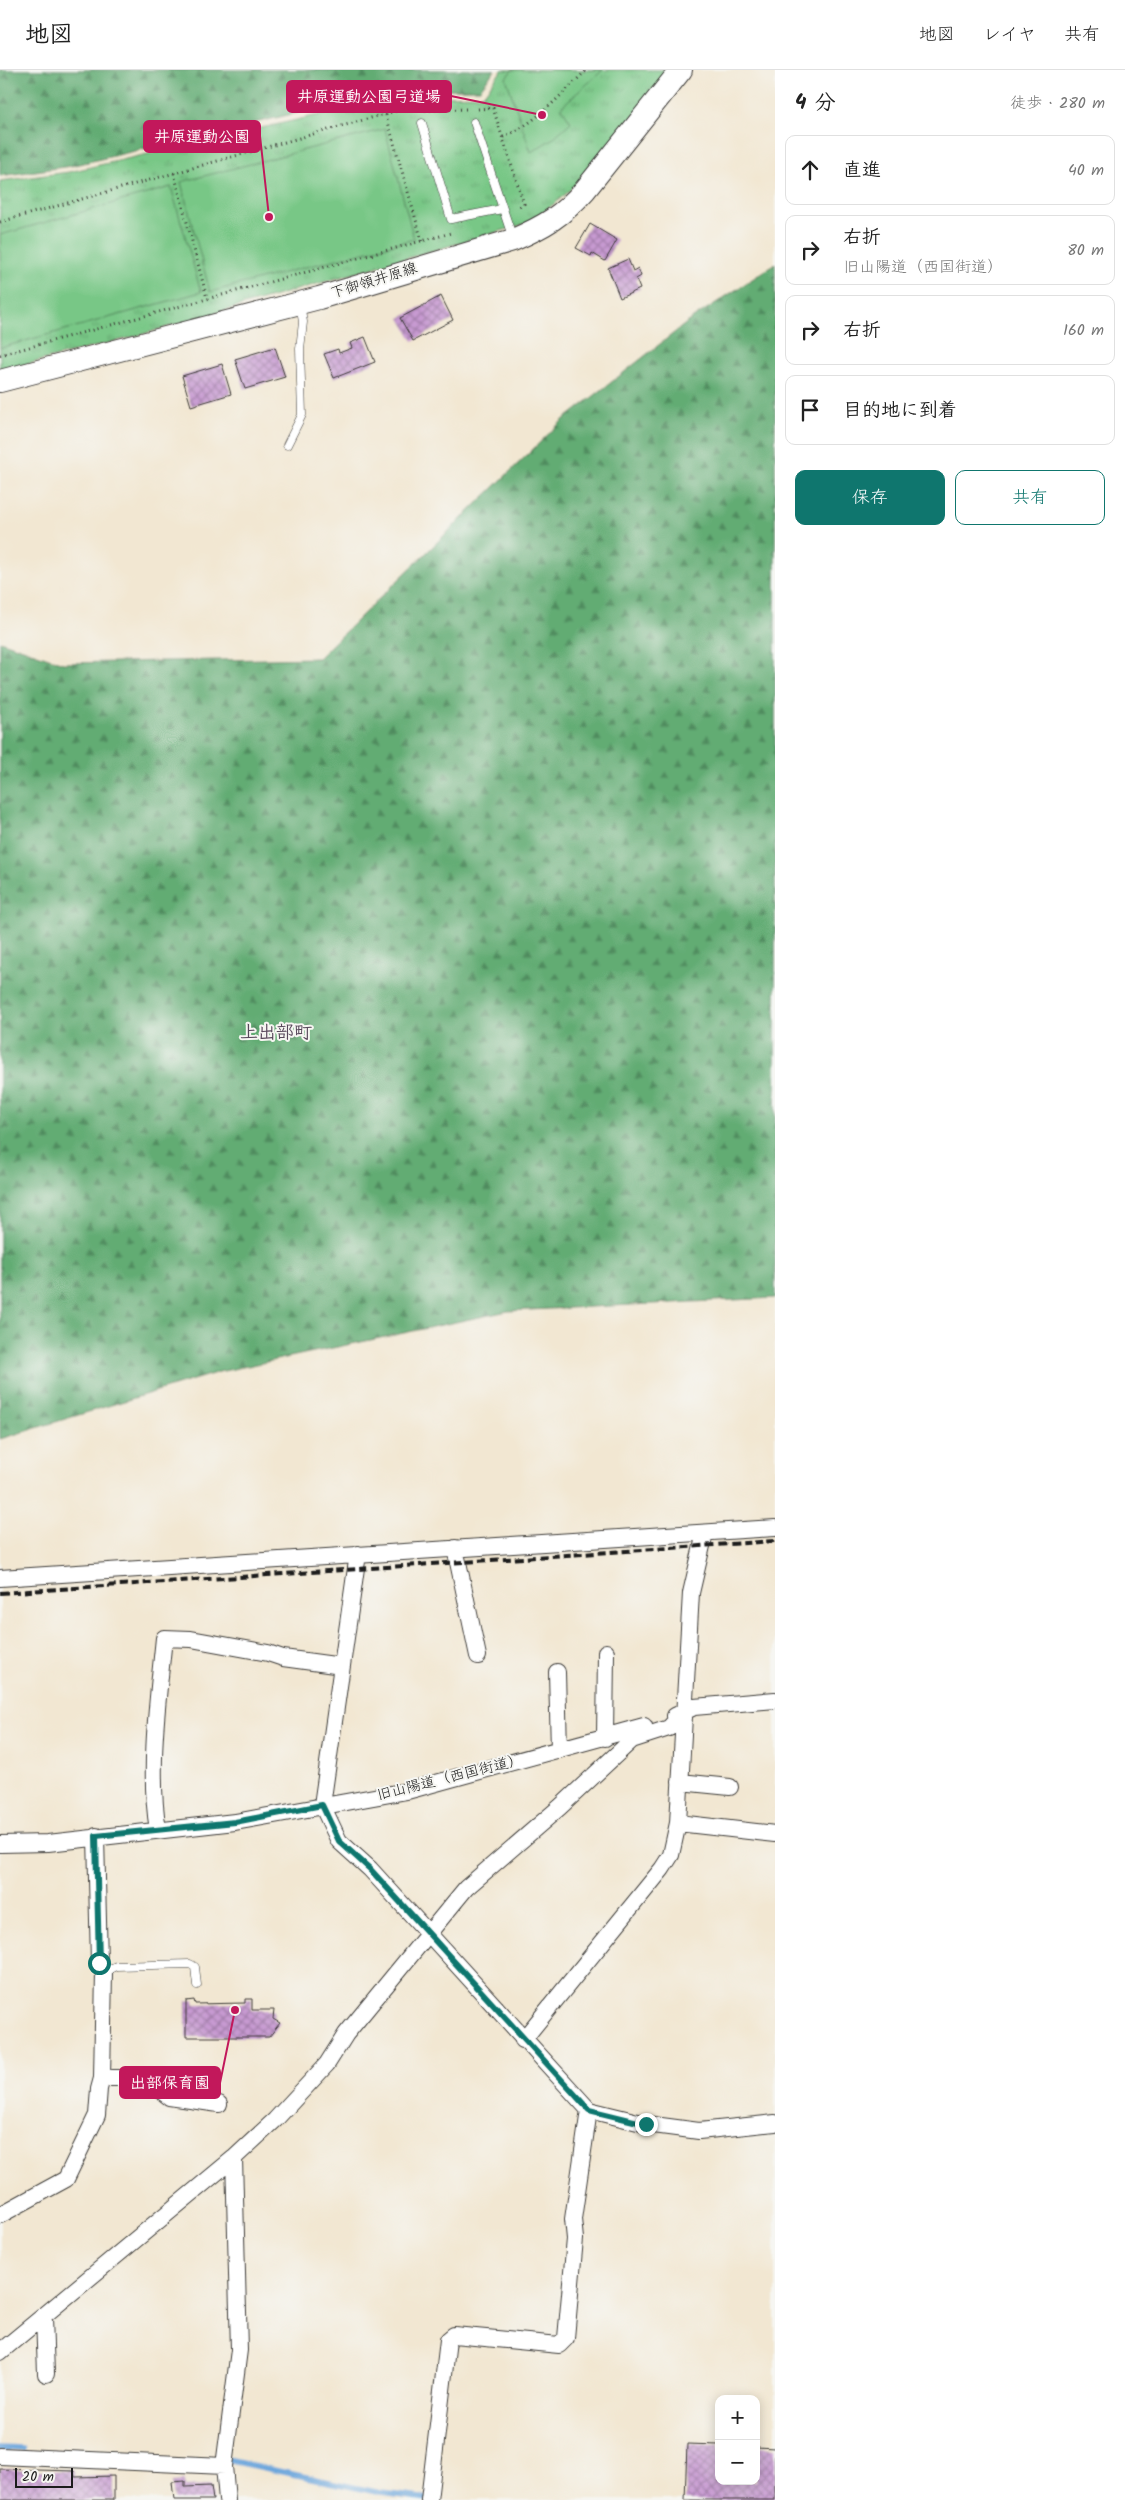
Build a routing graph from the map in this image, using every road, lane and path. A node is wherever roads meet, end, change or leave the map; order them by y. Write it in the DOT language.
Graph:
graph roads {
  1 [pos="587,70"];
  2 [pos="681,70"];
  3 [pos="386,115"];
  4 [pos="474,122"];
  5 [pos="422,123"];
  6 [pos="502,137"];
  7 [pos="174,173"];
  8 [pos="504,214"];
  9 [pos="0,222"];
  10 [pos="458,231"];
  11 [pos="511,235"];
  12 [pos="422,241"];
  13 [pos="207,298"];
  14 [pos="300,302"];
  15 [pos="0,355"];
  16 [pos="0,381"];
  17 [pos="287,445"];
  18 [pos="775,1528"];
  19 [pos="705,1533"];
  20 [pos="455,1548"];
  21 [pos="358,1554"];
  22 [pos="0,1578"];
  23 [pos="606,1652"];
  24 [pos="478,1656"];
  25 [pos="342,1666"];
  26 [pos="557,1672"];
  27 [pos="775,1700"];
  28 [pos="684,1712"];
  29 [pos="605,1738"];
  30 [pos="559,1750"];
  31 [pos="680,1782"];
  32 [pos="730,1786"];
  33 [pos="322,1805"];
  34 [pos="678,1823"];
  35 [pos="158,1830"];
  36 [pos="775,1834"];
  37 [pos="96,1836"];
  38 [pos="0,1844"];
  39 [pos="428,1934"];
  40 [pos="104,1972"];
  41 [pos="197,1985"];
  42 [pos="523,2040"];
  43 [pos="102,2078"];
  44 [pos="219,2104"];
  45 [pos="589,2110"];
  46 [pos="775,2123"];
  47 [pos="234,2158"];
  48 [pos="0,2215"];
  49 [pos="44,2316"];
  50 [pos="0,2352"];
  51 [pos="46,2374"];
  52 [pos="0,2456"];
  53 [pos="225,2462"];
  54 [pos="429,2496"];
  55 [pos="227,2500"];
  1 -- 6 [label="path"];
  2 -- 11 [label="main road, 下御領井原線"];
  3 -- 6 [label="path"];
  3 -- 7 [label="path"];
  3 -- 12 [label="path"];
  4 -- 8 [label="lane"];
  5 -- 8 [label="lane"];
  6 -- 8 [label="path"];
  7 -- 9 [label="path"];
  7 -- 13 [label="path"];
  8 -- 11 [label="lane"];
  10 -- 12 [label="path"];
  11 -- 14 [label="main road, 下御領井原線"];
  12 -- 13 [label="path"];
  13 -- 15 [label="path"];
  14 -- 16 [label="main road, 下御領井原線"];
  14 -- 17 [label="lane"];
  18 -- 19 [label="street"];
  19 -- 20 [label="street"];
  19 -- 28 [label="street"];
  20 -- 21 [label="street"];
  20 -- 24 [label="street"];
  21 -- 22 [label="street"];
  21 -- 25 [label="street"];
  23 -- 29 [label="street"];
  25 -- 33 [label="street"];
  25 -- 35 [label="street"];
  26 -- 30 [label="street"];
  27 -- 28 [label="street, 旧山陽道（西国街道）"];
  28 -- 29 [label="street, 旧山陽道（西国街道）"];
  28 -- 31 [label="street"];
  28 -- 39 [label="street"];
  29 -- 30 [label="street, 旧山陽道（西国街道）"];
  30 -- 33 [label="street, 旧山陽道（西国街道）"];
  31 -- 32 [label="street"];
  31 -- 34 [label="street"];
  33 -- 35 [label="street, 旧山陽道（西国街道）"];
  33 -- 39 [label="street"];
  34 -- 36 [label="street"];
  34 -- 42 [label="street"];
  35 -- 37 [label="street, 旧山陽道（西国街道）"];
  37 -- 38 [label="street, 旧山陽道（西国街道）"];
  37 -- 40 [label="street"];
  39 -- 42 [label="street"];
  39 -- 47 [label="street"];
  40 -- 41 [label="lane"];
  40 -- 43 [label="street"];
  42 -- 45 [label="street"];
  43 -- 44 [label="street"];
  43 -- 48 [label="street"];
  45 -- 46 [label="street"];
  45 -- 54 [label="street"];
  47 -- 49 [label="street"];
  47 -- 53 [label="street"];
  49 -- 50 [label="street"];
  49 -- 51 [label="street"];
  52 -- 53 [label="street"];
  53 -- 55 [label="street"];
}
